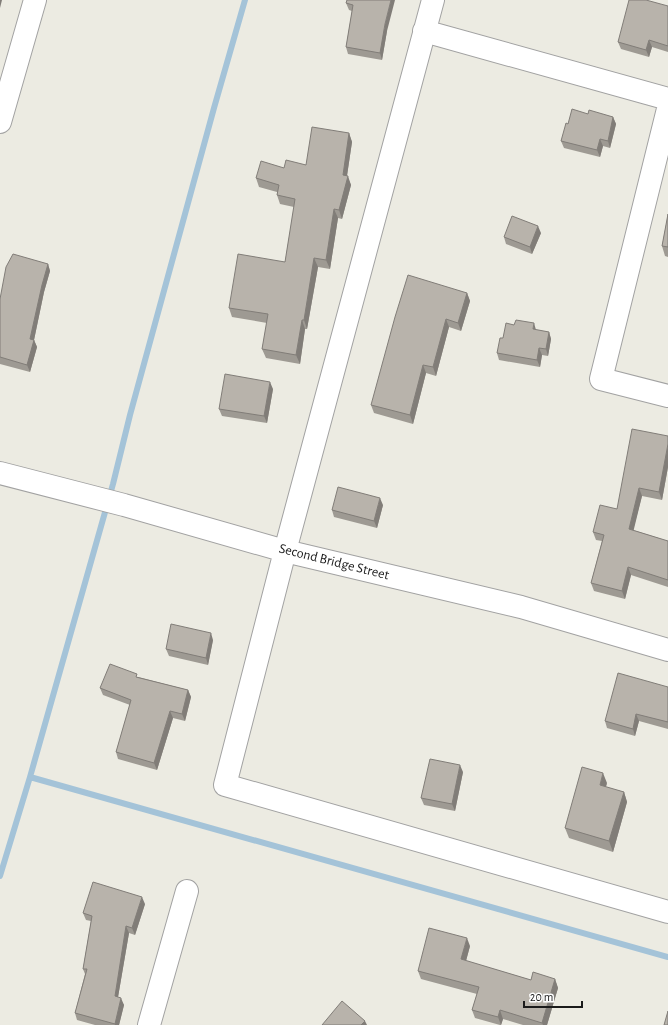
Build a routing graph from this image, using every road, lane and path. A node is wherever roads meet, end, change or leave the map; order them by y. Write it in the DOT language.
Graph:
graph roads {
  1 [pos="35,0"];
  2 [pos="433,0"];
  3 [pos="424,31"];
  4 [pos="668,98"];
  5 [pos="668,109"];
  6 [pos="0,122"];
  7 [pos="668,396"];
  8 [pos="0,473"];
  9 [pos="285,551"];
  10 [pos="668,650"];
  11 [pos="187,891"];
  12 [pos="668,912"];
  13 [pos="149,1025"];
  1 -- 6 [label="street"];
  2 -- 3 [label="street"];
  3 -- 4 [label="street"];
  3 -- 9 [label="street"];
  5 -- 7 [label="street"];
  8 -- 9 [label="street, Second Bridge Street"];
  9 -- 10 [label="street, Second Bridge Street"];
  9 -- 12 [label="street"];
  11 -- 13 [label="street"];
}
